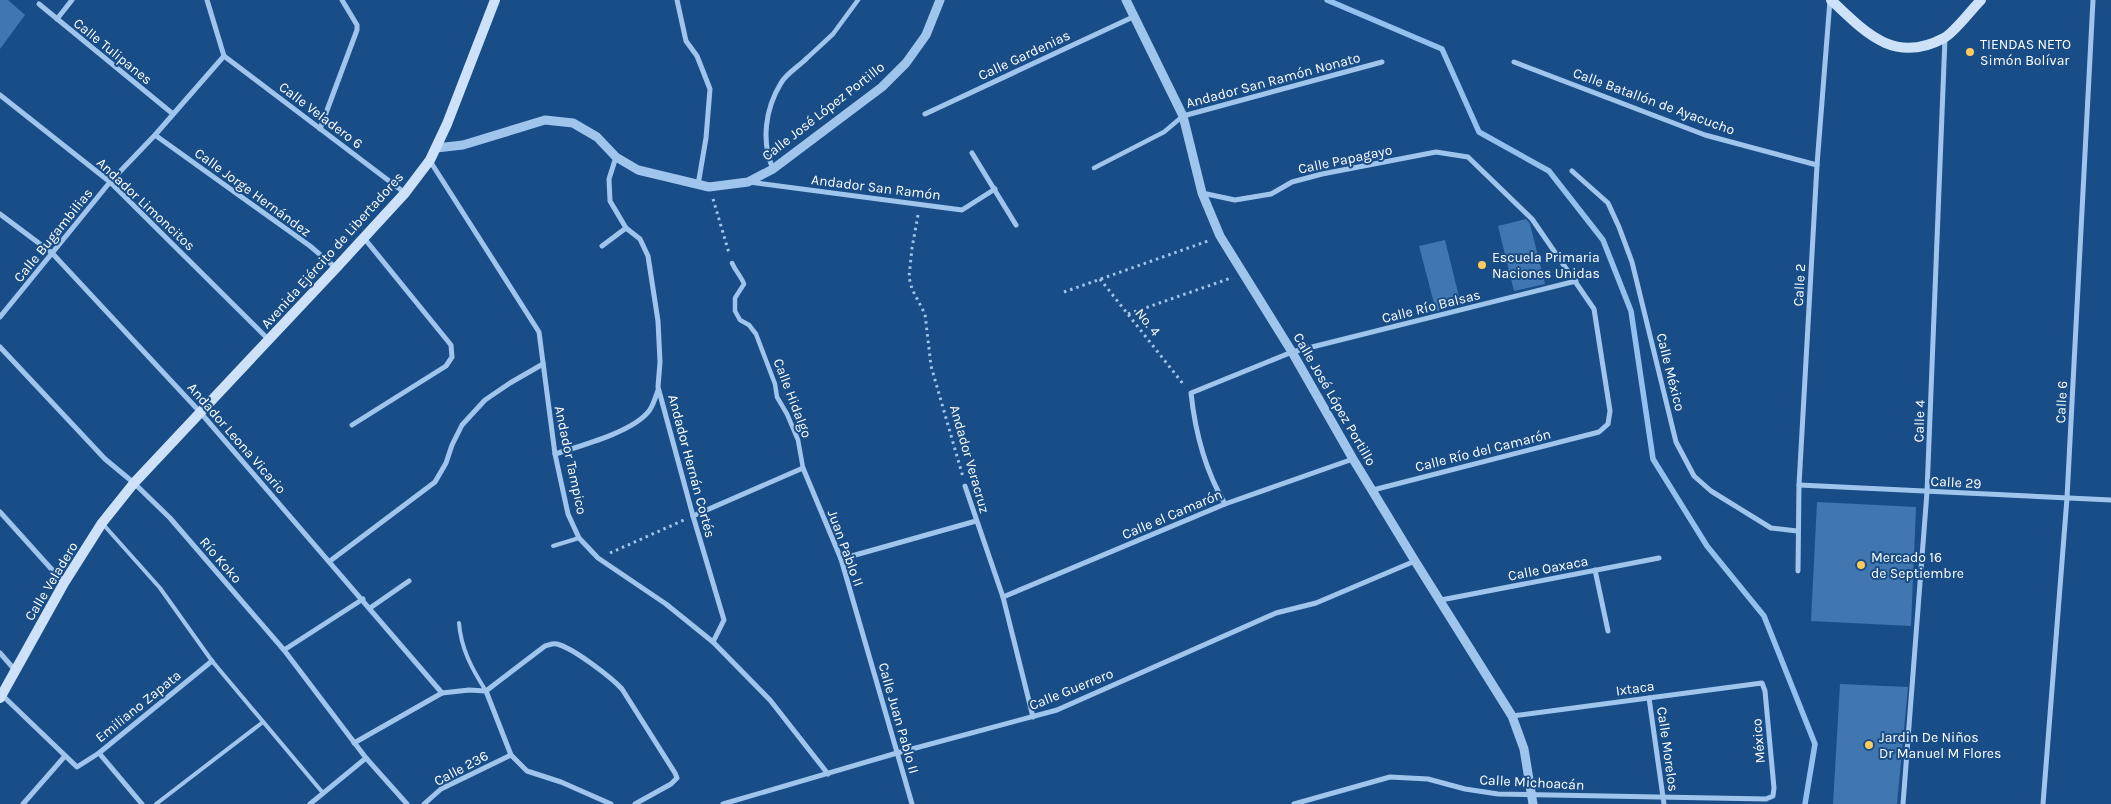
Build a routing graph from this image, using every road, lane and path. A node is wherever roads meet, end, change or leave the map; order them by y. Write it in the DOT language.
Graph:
graph roads {
  1 [pos="72,0"];
  2 [pos="207,0"];
  3 [pos="342,0"];
  4 [pos="496,0"];
  5 [pos="677,0"];
  6 [pos="858,0"];
  7 [pos="940,0"];
  8 [pos="1126,0"];
  9 [pos="1831,0"];
  10 [pos="1981,0"];
  11 [pos="2093,0"];
  12 [pos="39,4"];
  13 [pos="1133,17"];
  14 [pos="56,19"];
  15 [pos="1945,38"];
  16 [pos="224,56"];
  17 [pos="806,60"];
  18 [pos="1382,62"];
  19 [pos="1514,62"];
  20 [pos="0,95"];
  21 [pos="173,114"];
  22 [pos="925,114"];
  23 [pos="1183,116"];
  24 [pos="320,129"];
  25 [pos="155,135"];
  26 [pos="436,148"];
  27 [pos="972,153"];
  28 [pos="616,157"];
  29 [pos="430,160"];
  30 [pos="1817,165"];
  31 [pos="1094,168"];
  32 [pos="773,169"];
  33 [pos="1572,171"];
  34 [pos="110,182"];
  35 [pos="748,182"];
  36 [pos="698,186"];
  37 [pos="709,187"];
  38 [pos="994,189"];
  39 [pos="405,193"];
  40 [pos="1202,193"];
  41 [pos="920,205"];
  42 [pos="0,214"];
  43 [pos="1016,225"];
  44 [pos="626,228"];
  45 [pos="1220,236"];
  46 [pos="363,238"];
  47 [pos="602,246"];
  48 [pos="52,253"];
  49 [pos="732,263"];
  50 [pos="336,268"];
  51 [pos="1244,274"];
  52 [pos="1100,279"];
  53 [pos="1576,281"];
  54 [pos="1064,292"];
  55 [pos="1128,314"];
  56 [pos="0,317"];
  57 [pos="269,340"];
  58 [pos="0,347"];
  59 [pos="1292,352"];
  60 [pos="543,364"];
  61 [pos="658,386"];
  62 [pos="1190,393"];
  63 [pos="200,412"];
  64 [pos="352,424"];
  65 [pos="1599,432"];
  66 [pos="555,454"];
  67 [pos="1353,459"];
  68 [pos="803,468"];
  69 [pos="134,483"];
  70 [pos="1799,485"];
  71 [pos="965,486"];
  72 [pos="1373,490"];
  73 [pos="1927,492"];
  74 [pos="2067,498"];
  75 [pos="2111,500"];
  76 [pos="1225,504"];
  77 [pos="0,512"];
  78 [pos="693,516"];
  79 [pos="976,521"];
  80 [pos="102,523"];
  81 [pos="1797,531"];
  82 [pos="579,538"];
  83 [pos="553,546"];
  84 [pos="598,558"];
  85 [pos="1659,558"];
  86 [pos="841,559"];
  87 [pos="330,561"];
  88 [pos="1415,561"];
  89 [pos="1595,570"];
  90 [pos="1798,571"];
  91 [pos="408,581"];
  92 [pos="64,583"];
  93 [pos="1003,598"];
  94 [pos="363,599"];
  95 [pos="1441,600"];
  96 [pos="370,608"];
  97 [pos="459,623"];
  98 [pos="1608,632"];
  99 [pos="864,638"];
  100 [pos="713,642"];
  101 [pos="284,650"];
  102 [pos="0,653"];
  103 [pos="212,661"];
  104 [pos="14,669"];
  105 [pos="1762,684"];
  106 [pos="486,691"];
  107 [pos="442,693"];
  108 [pos="1,696"];
  109 [pos="1650,698"];
  110 [pos="1512,716"];
  111 [pos="1033,717"];
  112 [pos="264,722"];
  113 [pos="354,742"];
  114 [pos="99,753"];
  115 [pos="897,753"];
  116 [pos="511,755"];
  117 [pos="65,756"];
  118 [pos="366,758"];
  119 [pos="828,774"];
  120 [pos="323,793"];
  121 [pos="1773,796"];
  122 [pos="1532,799"];
  123 [pos="1663,801"];
  124 [pos="23,804"];
  125 [pos="142,804"];
  126 [pos="156,804"];
  127 [pos="310,804"];
  128 [pos="407,804"];
  129 [pos="424,804"];
  130 [pos="611,804"];
  131 [pos="635,804"];
  132 [pos="723,804"];
  133 [pos="912,804"];
  134 [pos="1294,804"];
  135 [pos="1903,804"];
  136 [pos="2043,804"];
  1 -- 14 [label="street"];
  2 -- 16 [label="street"];
  3 -- 24 [label="street"];
  4 -- 26 [label="main road, Avenida Ejército de Libertadores"];
  5 -- 36 [label="street"];
  6 -- 17 [label="street"];
  7 -- 32 [label="street, Calle José López Portillo"];
  8 -- 13 [label="street, Calle José López Portillo"];
  9 -- 15 [label="main road"];
  9 -- 30 [label="street, Calle 2"];
  10 -- 15 [label="main road"];
  11 -- 74 [label="street, Calle 6"];
  12 -- 14 [label="street, Calle Tulipanes"];
  13 -- 22 [label="street, Calle Gardenias"];
  13 -- 23 [label="street, Calle José López Portillo"];
  14 -- 21 [label="street, Calle Tulipanes"];
  15 -- 73 [label="street, Calle 4"];
  16 -- 21 [label="street, Calle Bugambilias"];
  16 -- 24 [label="street, Calle Veladero 6"];
  17 -- 32 [label="street"];
  18 -- 23 [label="street, Andador San Ramón Nonato"];
  19 -- 30 [label="street, Calle Batallón de Ayacucho"];
  20 -- 34 [label="street, Andador Limoncitos"];
  21 -- 25 [label="street, Calle Bugambilias"];
  23 -- 31 [label="street, Andador San Ramón Nonato"];
  23 -- 40 [label="street, Calle José López Portillo"];
  24 -- 39 [label="street, Calle Veladero 6"];
  25 -- 34 [label="street, Calle Bugambilias"];
  25 -- 50 [label="street, Calle Jorge Hernández"];
  26 -- 28 [label="street, Calle José López Portillo"];
  26 -- 29 [label="main road, Avenida Ejército de Libertadores"];
  27 -- 38 [label="street"];
  28 -- 36 [label="street, Calle José López Portillo"];
  28 -- 44 [label="street, Andador Hernán Cortés"];
  29 -- 39 [label="main road, Avenida Ejército de Libertadores"];
  29 -- 60 [label="street, Andador Tampico"];
  30 -- 70 [label="street, Calle 2"];
  32 -- 35 [label="street, Calle José López Portillo"];
  33 -- 81 [label="street, Calle México"];
  34 -- 48 [label="street, Calle Bugambilias"];
  34 -- 57 [label="street, Andador Limoncitos"];
  35 -- 37 [label="street, Calle José López Portillo"];
  35 -- 41 [label="street, Andador San Ramón"];
  36 -- 37 [label="street, Calle José López Portillo"];
  37 -- 49 [label="path"];
  38 -- 41 [label="street, Andador San Ramón"];
  38 -- 43 [label="street"];
  39 -- 46 [label="main road, Avenida Ejército de Libertadores"];
  40 -- 45 [label="street, Calle José López Portillo"];
  40 -- 53 [label="street, Calle Papagayo"];
  41 -- 71 [label="path, Andador Veracruz"];
  42 -- 48 [label="street, Andador Leona Vicario"];
  44 -- 47 [label="street"];
  44 -- 61 [label="street, Andador Hernán Cortés"];
  45 -- 51 [label="street, Calle José López Portillo"];
  45 -- 52 [label="path"];
  46 -- 50 [label="main road, Avenida Ejército de Libertadores"];
  46 -- 64 [label="street"];
  48 -- 56 [label="street, Calle Bugambilias"];
  48 -- 63 [label="street, Andador Leona Vicario"];
  49 -- 68 [label="street, Calle Hidalgo"];
  50 -- 57 [label="main road, Avenida Ejército de Libertadores"];
  51 -- 55 [label="path"];
  51 -- 59 [label="street, Calle José López Portillo"];
  52 -- 54 [label="path"];
  52 -- 55 [label="path, No. 4"];
  53 -- 59 [label="street, Calle Río Balsas"];
  53 -- 65 [label="street, Calle Papagayo"];
  55 -- 62 [label="path, No. 4"];
  57 -- 63 [label="main road, Avenida Ejército de Libertadores"];
  58 -- 69 [label="street, Río Koko"];
  59 -- 62 [label="street"];
  59 -- 67 [label="street, Calle José López Portillo"];
  60 -- 66 [label="street, Andador Tampico"];
  60 -- 87 [label="street"];
  61 -- 66 [label="street"];
  61 -- 78 [label="street, Andador Hernán Cortés"];
  62 -- 76 [label="street"];
  63 -- 69 [label="main road, Avenida Ejército de Libertadores"];
  63 -- 87 [label="street, Andador Leona Vicario"];
  65 -- 72 [label="street, Calle Río del Camarón"];
  66 -- 82 [label="street, Andador Tampico"];
  67 -- 72 [label="street, Calle José López Portillo"];
  67 -- 76 [label="street, Calle el Camarón"];
  68 -- 78 [label="street"];
  68 -- 86 [label="street, Juan Pablo II"];
  69 -- 80 [label="main road, Calle Veladero"];
  69 -- 101 [label="street, Río Koko"];
  70 -- 73 [label="street, Calle 29"];
  70 -- 81 [label="street, Calle 2"];
  71 -- 79 [label="street, Andador Veracruz"];
  72 -- 88 [label="street, Calle José López Portillo"];
  73 -- 74 [label="street, Calle 29"];
  73 -- 135 [label="street, Calle 4"];
  74 -- 75 [label="street, Calle 29"];
  74 -- 136 [label="street, Calle 6"];
  76 -- 93 [label="street, Calle el Camarón"];
  77 -- 92 [label="street"];
  78 -- 84 [label="path"];
  78 -- 100 [label="street, Andador Hernán Cortés"];
  79 -- 86 [label="street"];
  79 -- 93 [label="street, Andador Veracruz"];
  80 -- 92 [label="main road, Calle Veladero"];
  80 -- 103 [label="lane"];
  81 -- 90 [label="street, Calle 2"];
  82 -- 83 [label="lane"];
  82 -- 84 [label="street, Andador Tampico"];
  84 -- 100 [label="street, Andador Tampico"];
  85 -- 89 [label="street, Calle Oaxaca"];
  86 -- 99 [label="street, Juan Pablo II"];
  87 -- 94 [label="street, Andador Leona Vicario"];
  88 -- 95 [label="street, Calle José López Portillo"];
  88 -- 111 [label="street, Calle Guerrero"];
  89 -- 95 [label="street, Calle Oaxaca"];
  89 -- 98 [label="street"];
  91 -- 96 [label="street"];
  92 -- 104 [label="main road, Calle Veladero"];
  93 -- 111 [label="street, Andador Veracruz"];
  94 -- 96 [label="street, Andador Leona Vicario"];
  94 -- 101 [label="street"];
  95 -- 110 [label="street, Calle José López Portillo"];
  96 -- 107 [label="street, Andador Leona Vicario"];
  97 -- 106 [label="lane"];
  99 -- 115 [label="street, Calle Juan Pablo II"];
  100 -- 119 [label="street, Andador Tampico"];
  101 -- 113 [label="street, Río Koko"];
  102 -- 104 [label="street"];
  103 -- 112 [label="lane"];
  103 -- 114 [label="street, Emiliano Zapata"];
  104 -- 108 [label="main road, Calle Veladero"];
  105 -- 109 [label="street, Ixtaca"];
  105 -- 121 [label="street, México"];
  106 -- 107 [label="street"];
  106 -- 116 [label="street"];
  106 -- 131 [label="street"];
  107 -- 113 [label="street"];
  108 -- 117 [label="street"];
  109 -- 110 [label="street, Ixtaca"];
  109 -- 123 [label="street, Calle Morelos"];
  110 -- 122 [label="street, Calle José López Portillo"];
  111 -- 115 [label="street, Calle Guerrero"];
  112 -- 120 [label="lane"];
  112 -- 126 [label="lane"];
  113 -- 118 [label="street, Río Koko"];
  114 -- 117 [label="street, Emiliano Zapata"];
  114 -- 125 [label="street"];
  115 -- 119 [label="street, Calle Guerrero"];
  115 -- 133 [label="street, Calle Juan Pablo II"];
  116 -- 129 [label="street, Calle 236"];
  116 -- 130 [label="street"];
  117 -- 124 [label="street"];
  118 -- 120 [label="street"];
  118 -- 128 [label="street, Río Koko"];
  119 -- 132 [label="street, Calle Guerrero"];
  120 -- 127 [label="street"];
  121 -- 123 [label="street, Calle Michoacán"];
  122 -- 123 [label="street, Calle Michoacán"];
  122 -- 134 [label="street, Calle Michoacán"];
}
